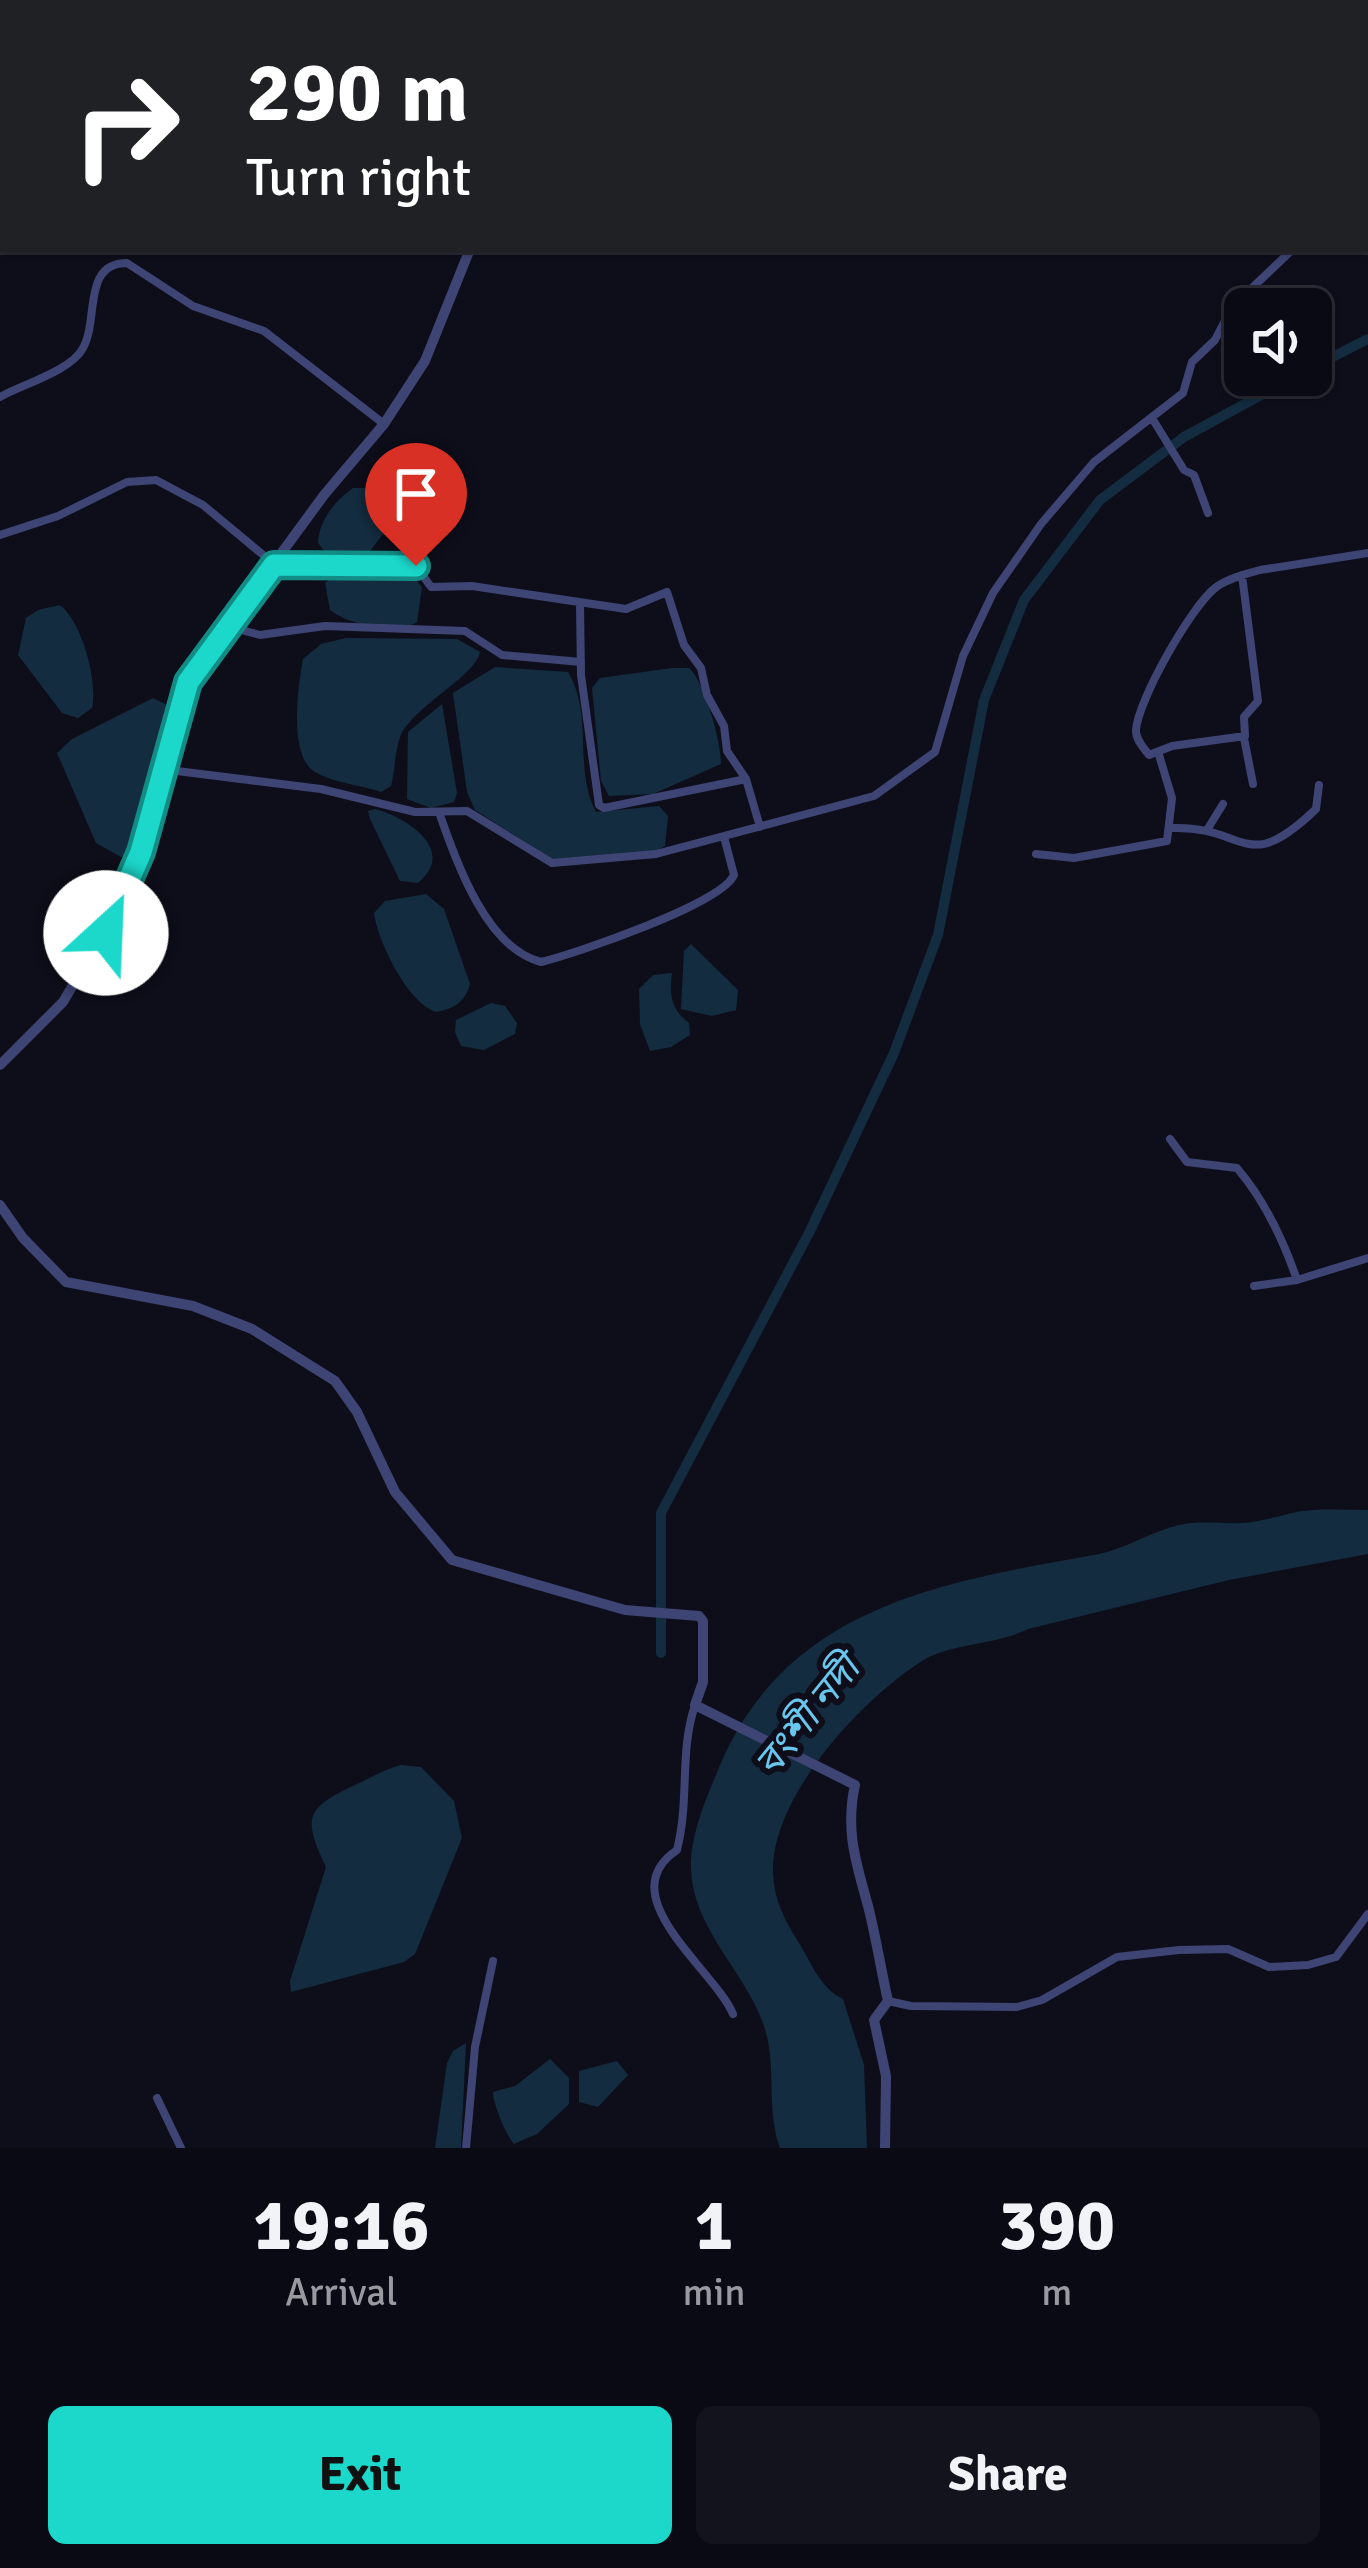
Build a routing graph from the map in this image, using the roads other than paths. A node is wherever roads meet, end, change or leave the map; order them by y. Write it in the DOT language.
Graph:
graph roads {
  1 [pos="469,252"];
  2 [pos="1290,252"];
  3 [pos="0,397"];
  4 [pos="1153,420"];
  5 [pos="385,424"];
  6 [pos="1208,513"];
  7 [pos="0,535"];
  8 [pos="1368,554"];
  9 [pos="274,565"];
  10 [pos="1242,575"];
  11 [pos="580,604"];
  12 [pos="230,627"];
  13 [pos="581,662"];
  14 [pos="1244,738"];
  15 [pos="1158,753"];
  16 [pos="161,769"];
  17 [pos="746,778"];
  18 [pos="1253,784"];
  19 [pos="1319,785"];
  20 [pos="1223,804"];
  21 [pos="440,814"];
  22 [pos="760,827"];
  23 [pos="1171,827"];
  24 [pos="1208,830"];
  25 [pos="724,837"];
  26 [pos="1036,854"];
  27 [pos="0,1065"];
  28 [pos="1170,1138"];
  29 [pos="0,1205"];
  30 [pos="1368,1258"];
  31 [pos="1298,1280"];
  32 [pos="1254,1286"];
  33 [pos="699,1707"];
  34 [pos="1368,1914"];
  35 [pos="493,1961"];
  36 [pos="888,2001"];
  37 [pos="733,2014"];
  38 [pos="157,2098"];
  39 [pos="181,2148"];
  40 [pos="466,2148"];
  41 [pos="885,2148"];
  1 -- 5 [label="street"];
  2 -- 4 [label="street"];
  3 -- 5 [label="street"];
  4 -- 6 [label="street"];
  4 -- 22 [label="street"];
  5 -- 9 [label="street"];
  7 -- 9 [label="street"];
  8 -- 10 [label="street"];
  9 -- 11 [label="street"];
  9 -- 12 [label="street"];
  10 -- 14 [label="street"];
  10 -- 15 [label="street"];
  11 -- 13 [label="street"];
  11 -- 17 [label="street"];
  12 -- 13 [label="street"];
  12 -- 16 [label="street"];
  13 -- 17 [label="street"];
  14 -- 15 [label="street"];
  14 -- 18 [label="street"];
  15 -- 23 [label="street"];
  16 -- 21 [label="street"];
  16 -- 27 [label="street"];
  17 -- 22 [label="street"];
  19 -- 24 [label="street"];
  20 -- 24 [label="street"];
  21 -- 25 [label="street"];
  21 -- 25 [label="street"];
  22 -- 25 [label="street"];
  23 -- 24 [label="street"];
  23 -- 26 [label="street"];
  28 -- 31 [label="street"];
  29 -- 33 [label="street"];
  30 -- 31 [label="street"];
  31 -- 32 [label="street"];
  33 -- 36 [label="street"];
  33 -- 37 [label="street"];
  34 -- 36 [label="street"];
  35 -- 40 [label="street"];
  36 -- 41 [label="street"];
  38 -- 39 [label="street"];
}
